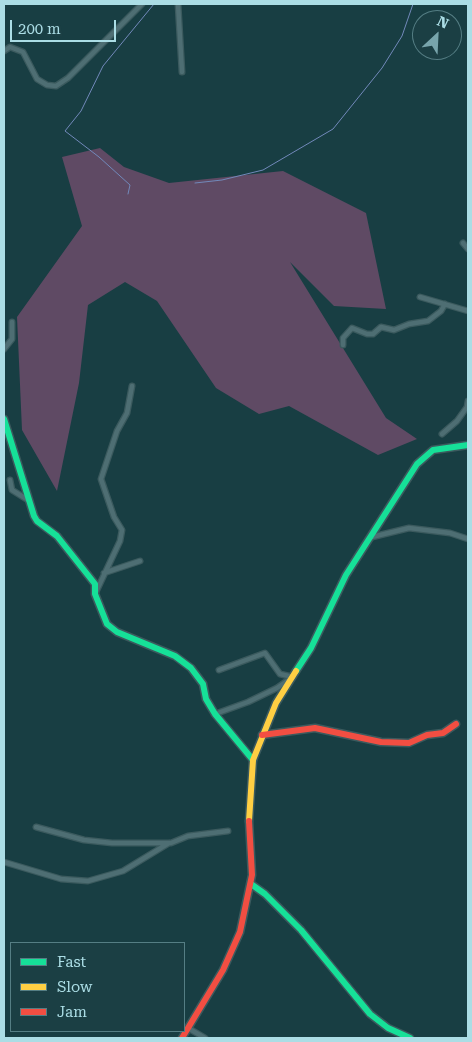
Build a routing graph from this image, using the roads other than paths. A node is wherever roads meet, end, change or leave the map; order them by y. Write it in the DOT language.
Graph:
graph roads {
  1 [pos="142,4"];
  2 [pos="178,4"];
  3 [pos="4,51"];
  4 [pos="182,72"];
  5 [pos="462,243"];
  6 [pos="468,248"];
  7 [pos="420,297"];
  8 [pos="445,304"];
  9 [pos="468,311"];
  10 [pos="12,322"];
  11 [pos="343,345"];
  12 [pos="4,349"];
  13 [pos="132,386"];
  14 [pos="468,401"];
  15 [pos="4,419"];
  16 [pos="442,434"];
  17 [pos="468,445"];
  18 [pos="10,480"];
  19 [pos="28,500"];
  20 [pos="372,537"];
  21 [pos="468,539"];
  22 [pos="140,561"];
  23 [pos="104,573"];
  24 [pos="95,594"];
  25 [pos="219,670"];
  26 [pos="293,677"];
  27 [pos="215,714"];
  28 [pos="456,724"];
  29 [pos="262,735"];
  30 [pos="253,760"];
  31 [pos="36,827"];
  32 [pos="228,831"];
  33 [pos="171,843"];
  34 [pos="4,862"];
  35 [pos="251,884"];
  36 [pos="188,1028"];
  37 [pos="392,1030"];
  38 [pos="182,1038"];
  39 [pos="205,1038"];
  40 [pos="400,1038"];
  41 [pos="410,1038"];
  1 -- 3 [label="street"];
  2 -- 4 [label="street"];
  5 -- 6 [label="street"];
  7 -- 8 [label="street"];
  8 -- 9 [label="street"];
  8 -- 11 [label="street"];
  10 -- 12 [label="street"];
  13 -- 23 [label="street"];
  14 -- 16 [label="street"];
  15 -- 19 [label="street"];
  17 -- 20 [label="street"];
  18 -- 19 [label="street"];
  19 -- 24 [label="street"];
  20 -- 21 [label="street"];
  20 -- 26 [label="street"];
  22 -- 23 [label="street"];
  23 -- 24 [label="street"];
  24 -- 27 [label="street"];
  25 -- 26 [label="street"];
  26 -- 27 [label="street"];
  26 -- 29 [label="street"];
  27 -- 30 [label="street"];
  28 -- 29 [label="street"];
  29 -- 30 [label="street"];
  30 -- 35 [label="street"];
  31 -- 33 [label="street"];
  32 -- 33 [label="street"];
  33 -- 34 [label="street"];
  35 -- 36 [label="street"];
  35 -- 37 [label="street"];
  36 -- 38 [label="street"];
  36 -- 39 [label="street"];
  37 -- 40 [label="street"];
  37 -- 41 [label="street"];
}
